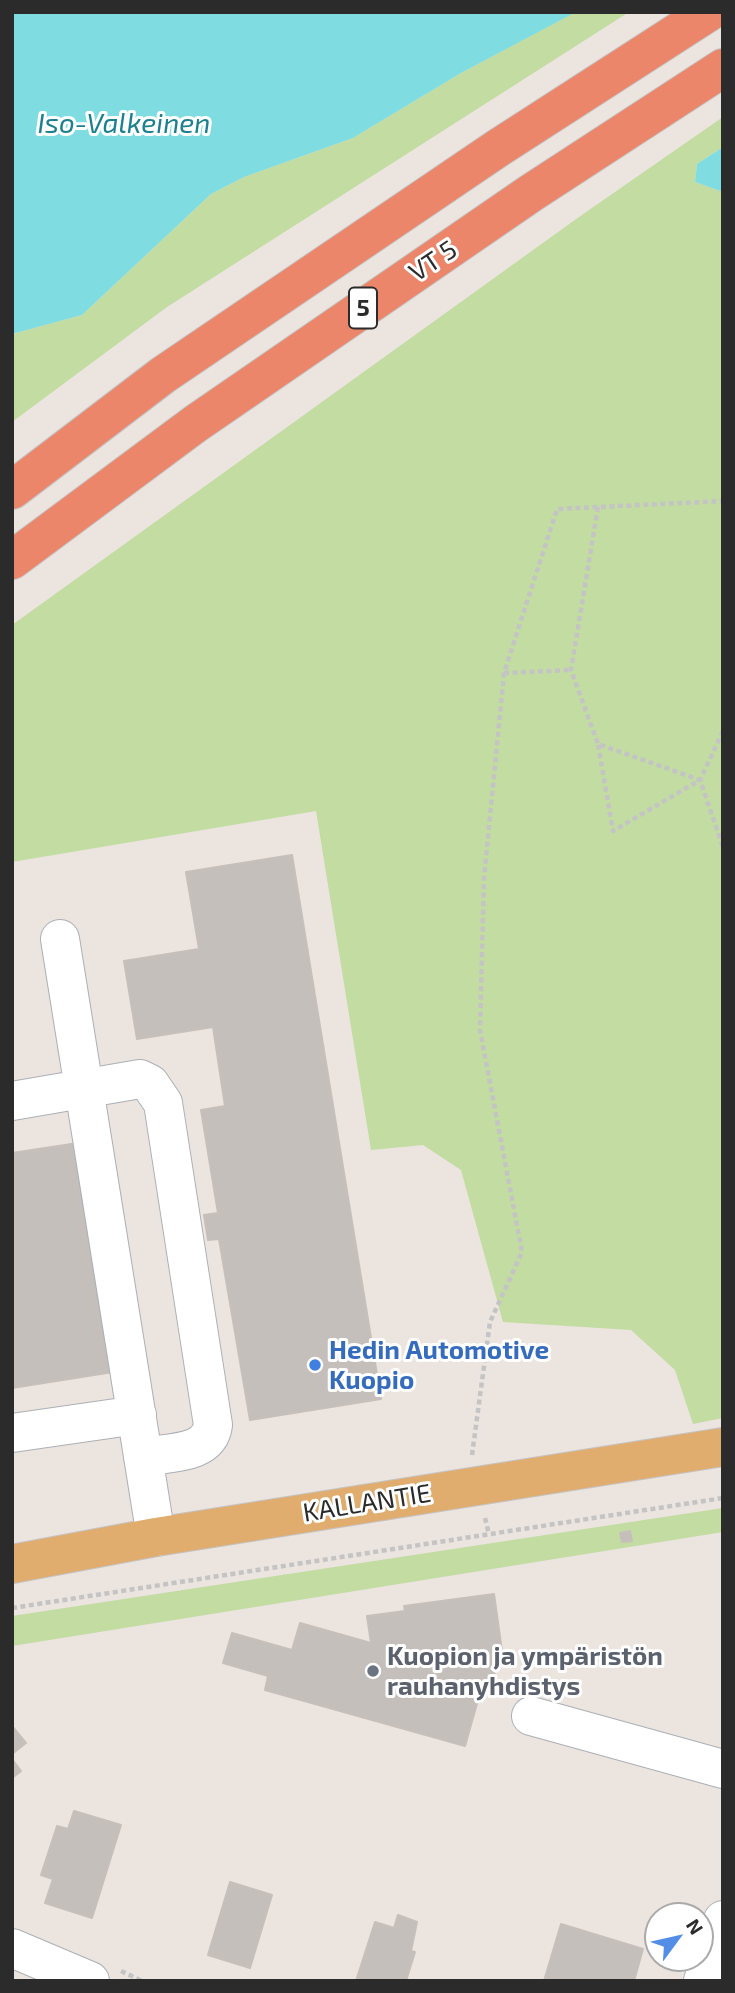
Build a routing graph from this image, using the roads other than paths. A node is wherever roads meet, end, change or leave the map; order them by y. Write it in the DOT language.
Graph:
graph roads {
  1 [pos="709,12"];
  2 [pos="723,68"];
  3 [pos="12,490"];
  4 [pos="12,560"];
  5 [pos="60,939"];
  6 [pos="84,1088"];
  7 [pos="12,1101"];
  8 [pos="137,1415"];
  9 [pos="12,1433"];
  10 [pos="723,1447"];
  11 [pos="143,1457"];
  12 [pos="156,1537"];
  13 [pos="12,1564"];
  14 [pos="531,1716"];
  15 [pos="723,1769"];
  16 [pos="723,1920"];
  17 [pos="12,1948"];
  18 [pos="90,1981"];
  19 [pos="703,1981"];
  1 -- 3 [label="highway, 5"];
  2 -- 4 [label="highway, VT 5 / 5"];
  5 -- 6 [label="street"];
  6 -- 7 [label="street"];
  6 -- 8 [label="street"];
  6 -- 11 [label="street"];
  8 -- 9 [label="street"];
  8 -- 11 [label="street"];
  10 -- 12 [label="main road, KALLANTIE"];
  11 -- 12 [label="street"];
  12 -- 13 [label="main road, KALLANTIE"];
  14 -- 15 [label="street"];
  16 -- 19 [label="street"];
  17 -- 18 [label="street"];
}
